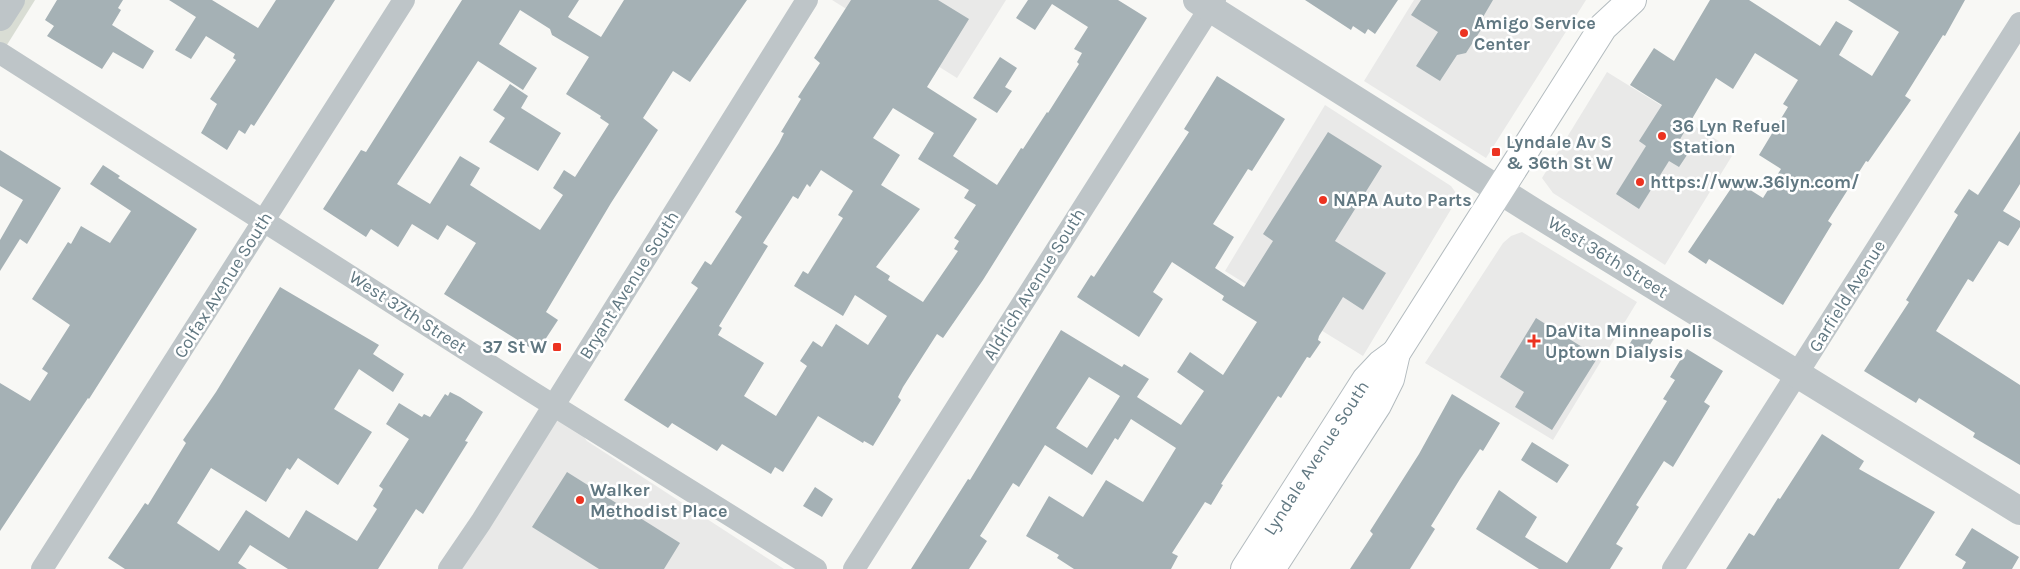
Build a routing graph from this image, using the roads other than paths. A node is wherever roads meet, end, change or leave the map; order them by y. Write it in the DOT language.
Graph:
graph roads {
  1 [pos="11,0"];
  2 [pos="404,0"];
  3 [pos="806,0"];
  4 [pos="1610,0"];
  5 [pos="1632,0"];
  6 [pos="1207,3"];
  7 [pos="0,18"];
  8 [pos="2020,23"];
  9 [pos="1603,26"];
  10 [pos="0,53"];
  11 [pos="1500,190"];
  12 [pos="264,220"];
  13 [pos="1396,354"];
  14 [pos="1798,373"];
  15 [pos="554,405"];
  16 [pos="2020,511"];
  17 [pos="42,569"];
  18 [pos="449,569"];
  19 [pos="816,569"];
  20 [pos="854,569"];
  21 [pos="1245,569"];
  22 [pos="1271,569"];
  23 [pos="1674,569"];
  1 -- 7 [label="street"];
  2 -- 12 [label="street, Colfax Avenue South"];
  3 -- 15 [label="street, Bryant Avenue South"];
  4 -- 9 [label="main road, Lyndale Avenue South"];
  5 -- 9 [label="main road, Lyndale Avenue South"];
  6 -- 11 [label="street, West 36th Street"];
  6 -- 20 [label="street, Aldrich Avenue South"];
  8 -- 14 [label="street, Garfield Avenue"];
  9 -- 11 [label="main road, Lyndale Avenue South"];
  10 -- 12 [label="street, West 37th Street"];
  11 -- 13 [label="main road, Lyndale Avenue South"];
  11 -- 14 [label="street, West 36th Street"];
  12 -- 15 [label="street, West 37th Street"];
  12 -- 17 [label="street, Colfax Avenue South"];
  13 -- 21 [label="main road, Lyndale Avenue South"];
  13 -- 22 [label="main road, Lyndale Avenue South"];
  14 -- 16 [label="street, West 36th Street"];
  14 -- 23 [label="street, Garfield Avenue"];
  15 -- 18 [label="street, Bryant Avenue South"];
  15 -- 19 [label="street, West 37th Street"];
}
